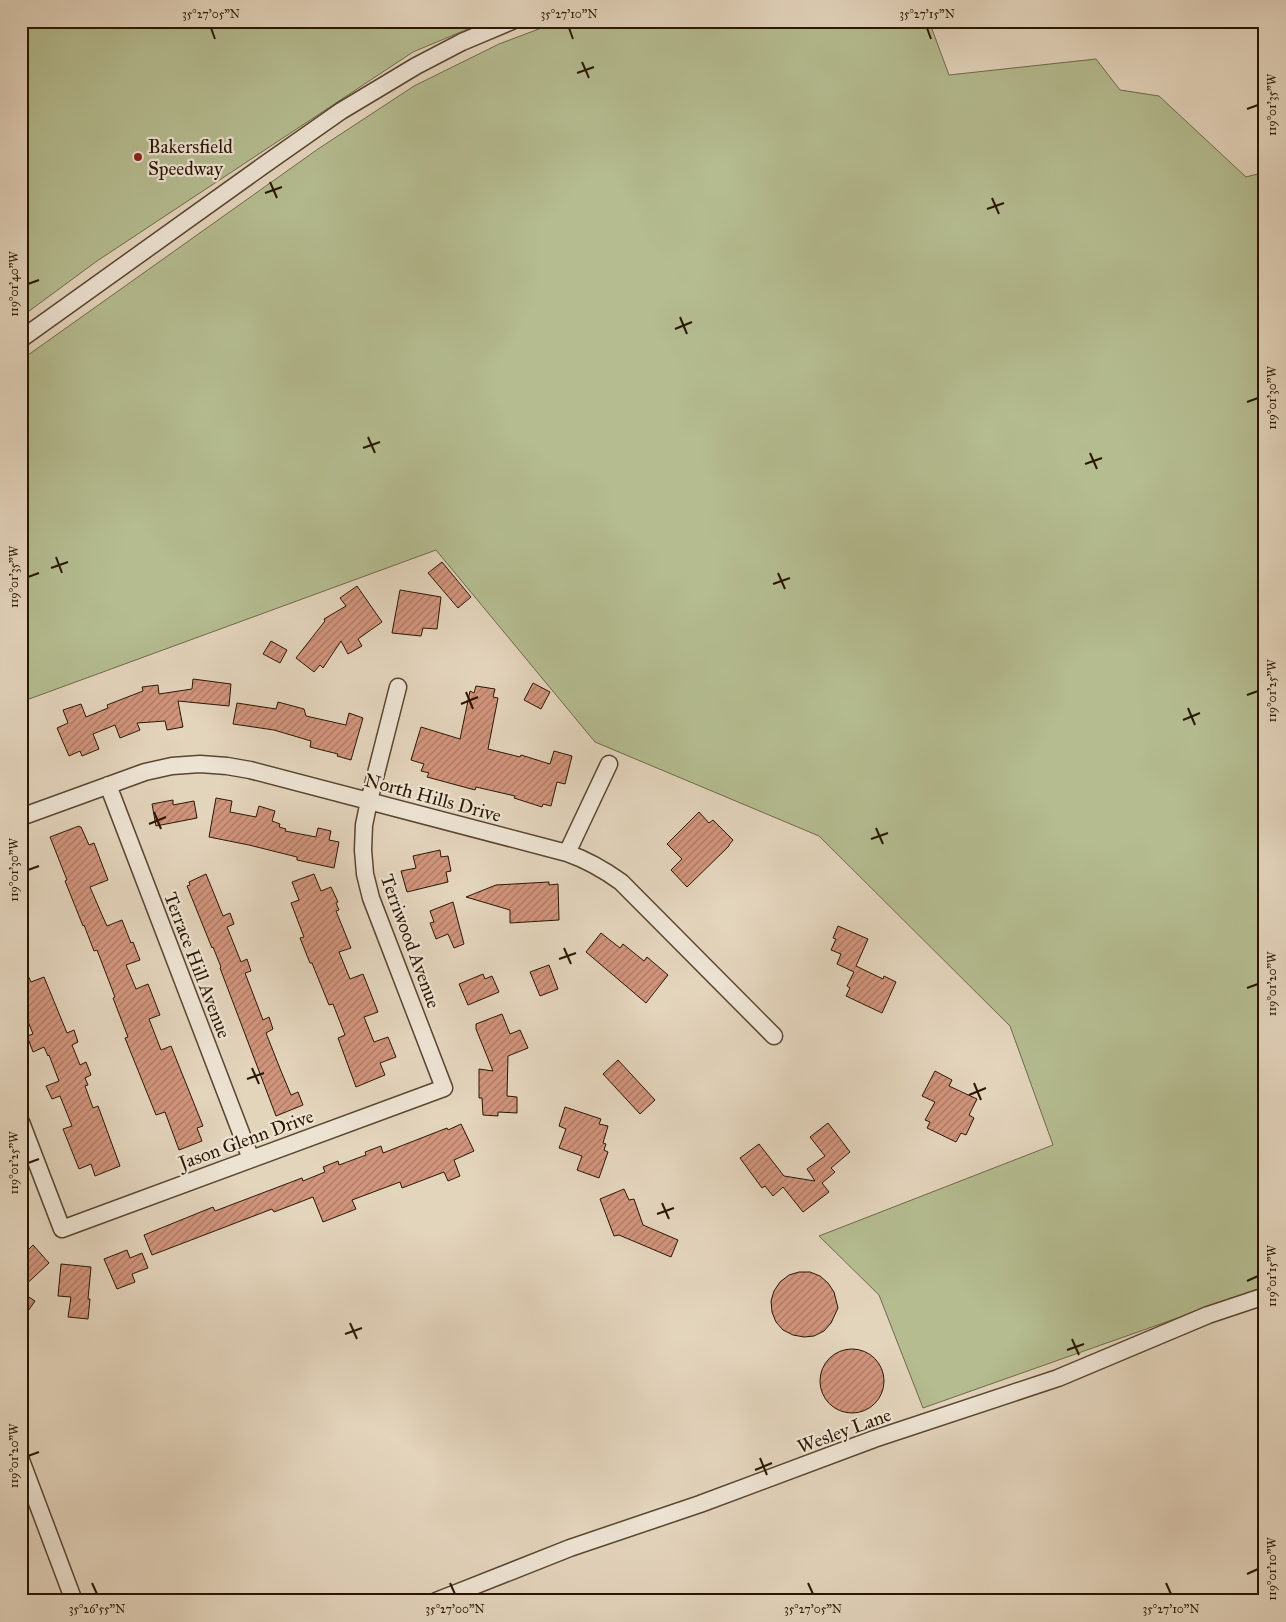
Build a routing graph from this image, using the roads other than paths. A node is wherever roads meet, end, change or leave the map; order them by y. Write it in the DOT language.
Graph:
graph roads {
  1 [pos="512,21"];
  2 [pos="21,339"];
  3 [pos="398,687"];
  4 [pos="609,764"];
  5 [pos="108,785"];
  6 [pos="369,801"];
  7 [pos="21,817"];
  8 [pos="566,853"];
  9 [pos="774,1036"];
  10 [pos="444,1088"];
  11 [pos="21,1122"];
  12 [pos="252,1159"];
  13 [pos="1265,1296"];
  14 [pos="21,1460"];
  15 [pos="74,1601"];
  16 [pos="436,1601"];
  1 -- 2 [label="street"];
  3 -- 6 [label="street, Terriwood Avenue"];
  4 -- 8 [label="street"];
  5 -- 6 [label="street, North Hills Drive"];
  5 -- 7 [label="street, North Hills Drive"];
  5 -- 12 [label="street, Terrace Hill Avenue"];
  6 -- 8 [label="street, North Hills Drive"];
  6 -- 10 [label="street, Terriwood Avenue"];
  8 -- 9 [label="street, North Hills Drive"];
  10 -- 12 [label="street, Jason Glenn Drive"];
  11 -- 12 [label="street, Jason Glenn Drive"];
  13 -- 16 [label="street, Wesley Lane"];
  14 -- 15 [label="street"];
}
